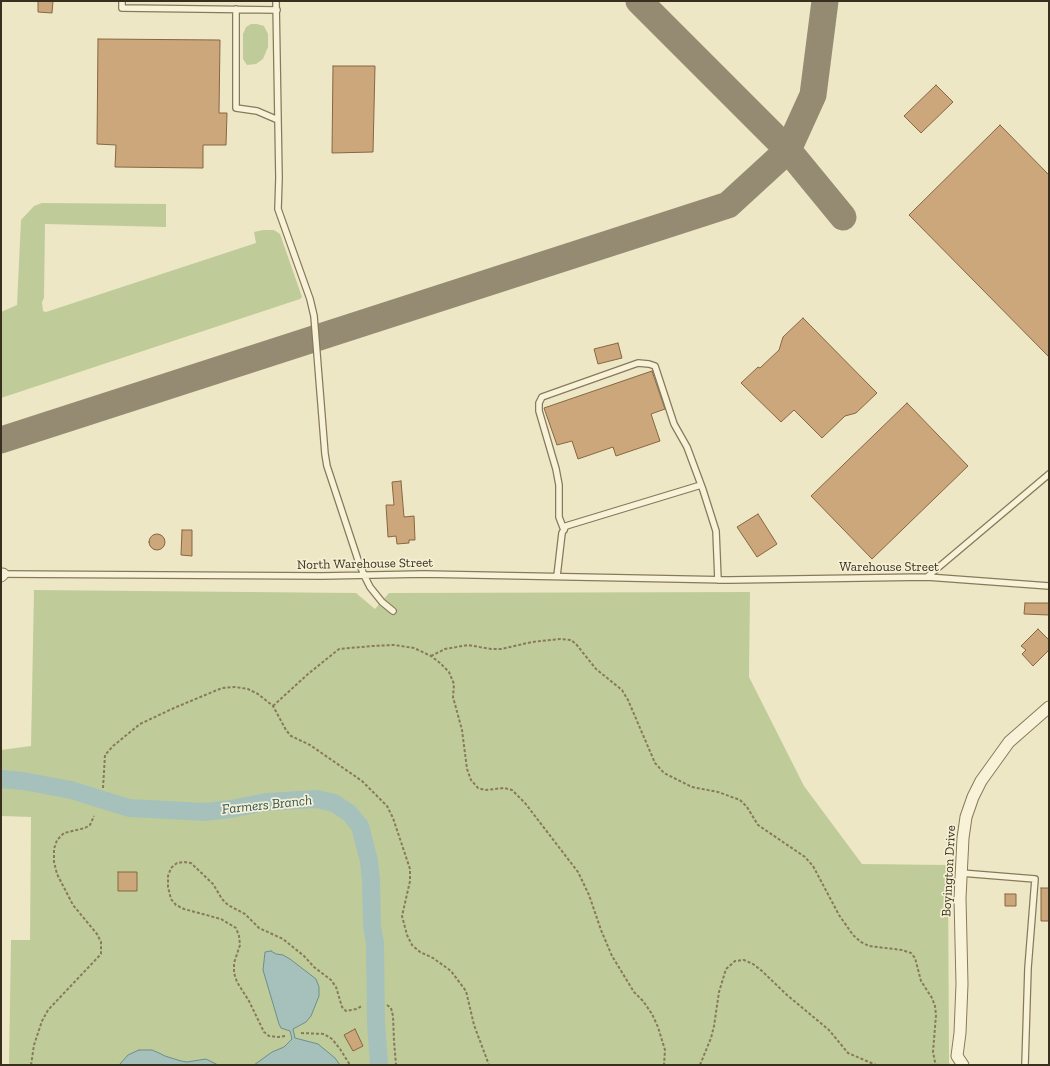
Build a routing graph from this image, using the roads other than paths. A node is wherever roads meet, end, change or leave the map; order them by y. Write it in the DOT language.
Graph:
graph roads {
  1 [pos="122,1"];
  2 [pos="276,1"];
  3 [pos="236,10"];
  4 [pos="276,10"];
  5 [pos="278,120"];
  6 [pos="1049,474"];
  7 [pos="701,485"];
  8 [pos="564,530"];
  9 [pos="2,575"];
  10 [pos="364,575"];
  11 [pos="557,576"];
  12 [pos="928,577"];
  13 [pos="718,580"];
  14 [pos="730,580"];
  15 [pos="1049,586"];
  16 [pos="393,611"];
  17 [pos="1049,707"];
  18 [pos="961,873"];
  19 [pos="963,1065"];
  20 [pos="1025,1065"];
  1 -- 3 [label="lane"];
  2 -- 4 [label="lane"];
  3 -- 4 [label="lane"];
  3 -- 5 [label="lane"];
  4 -- 5 [label="lane"];
  5 -- 10 [label="lane"];
  6 -- 12 [label="lane"];
  7 -- 8 [label="lane"];
  7 -- 8 [label="lane"];
  7 -- 13 [label="lane"];
  8 -- 11 [label="lane"];
  9 -- 10 [label="lane, North Warehouse Street"];
  10 -- 11 [label="lane, North Warehouse Street"];
  10 -- 16 [label="lane"];
  11 -- 13 [label="lane, North Warehouse Street"];
  12 -- 14 [label="lane, Warehouse Street"];
  12 -- 15 [label="lane, Warehouse Street"];
  13 -- 14 [label="lane, North Warehouse Street"];
  17 -- 18 [label="street, Boyington Drive"];
  18 -- 19 [label="street, Boyington Drive"];
  18 -- 20 [label="lane"];
}
